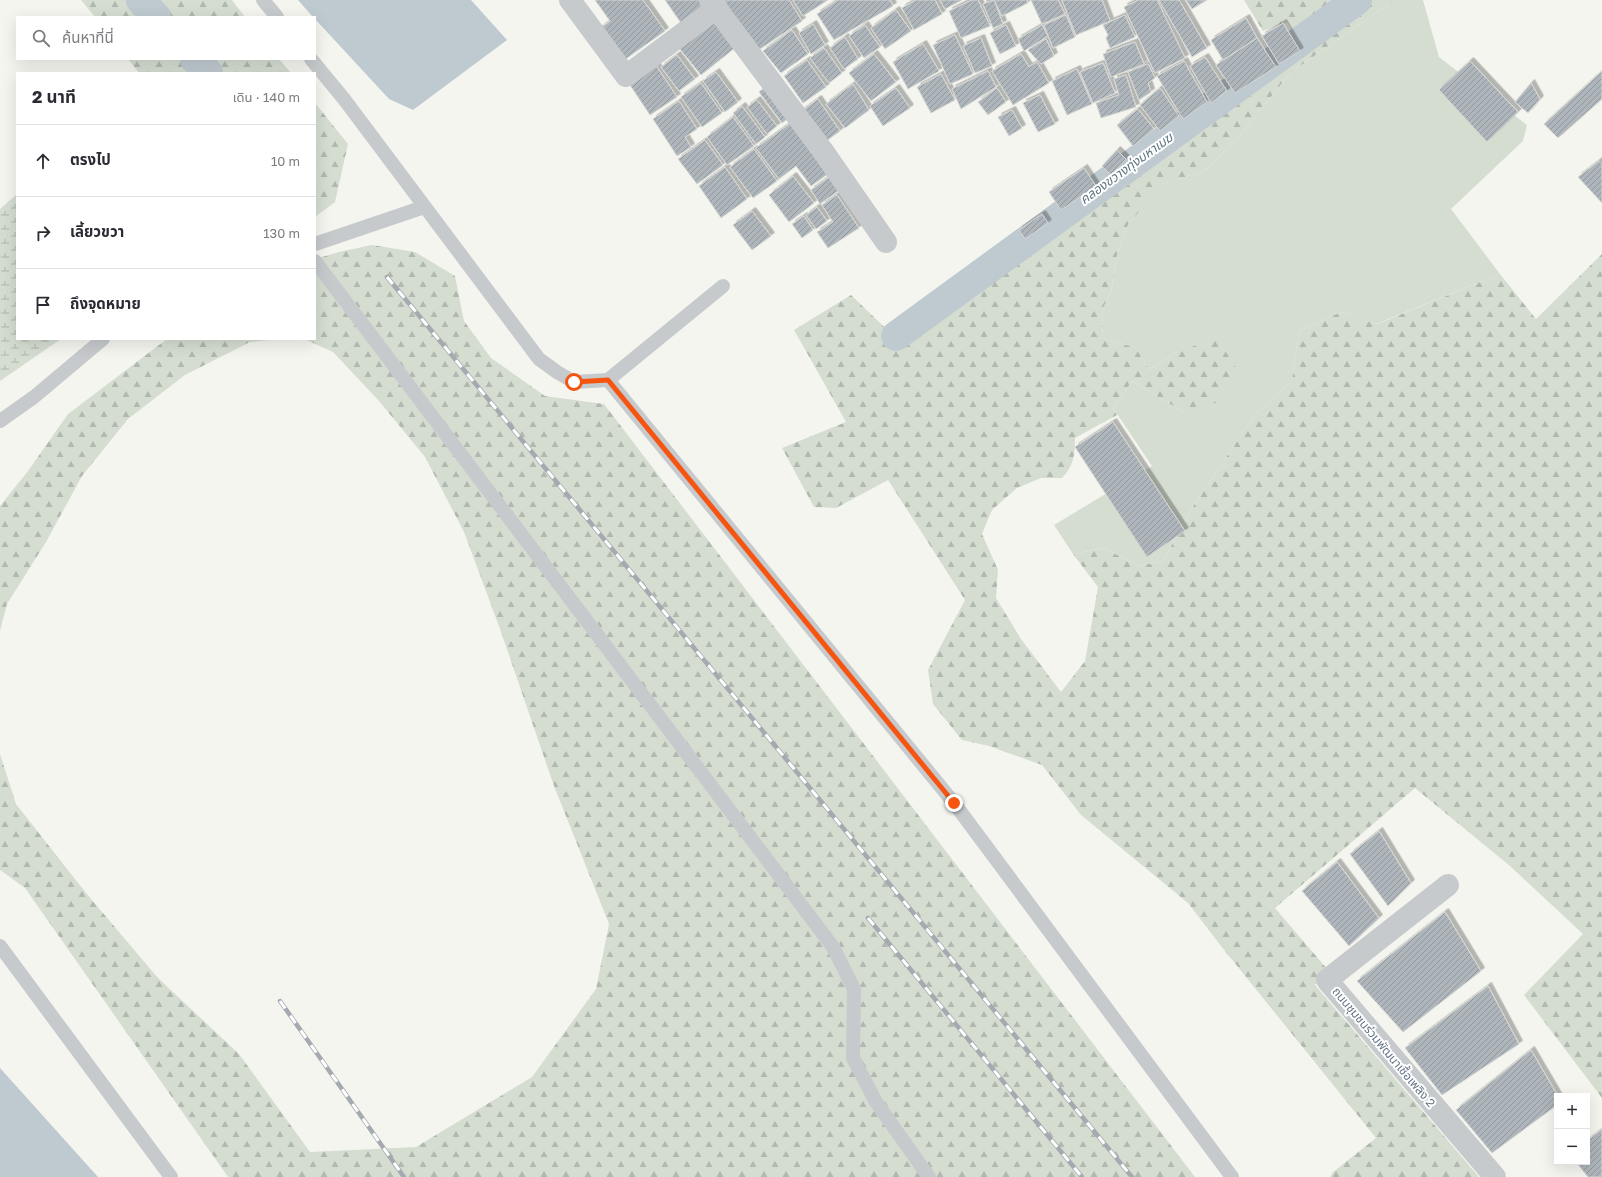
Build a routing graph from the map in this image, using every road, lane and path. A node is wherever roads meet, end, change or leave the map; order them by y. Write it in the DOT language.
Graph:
graph roads {
  1 [pos="263,0"];
  2 [pos="570,0"];
  3 [pos="713,4"];
  4 [pos="276,16"];
  5 [pos="312,60"];
  6 [pos="424,207"];
  7 [pos="886,242"];
  8 [pos="316,244"];
  9 [pos="316,262"];
  10 [pos="723,286"];
  11 [pos="102,340"];
  12 [pos="608,380"];
  13 [pos="0,421"];
  14 [pos="1448,885"];
  15 [pos="0,946"];
  16 [pos="171,1177"];
  17 [pos="929,1177"];
  18 [pos="1232,1177"];
  19 [pos="1495,1177"];
  1 -- 4 [label="lane"];
  2 -- 3 [label="street"];
  3 -- 7 [label="street"];
  5 -- 6 [label="lane"];
  6 -- 8 [label="lane"];
  6 -- 12 [label="lane"];
  9 -- 17 [label="lane"];
  10 -- 12 [label="lane"];
  11 -- 13 [label="lane"];
  12 -- 18 [label="lane"];
  14 -- 19 [label="street, ถนนชุมชนร่วมพัฒนาเชื้อเพลิง 2"];
  15 -- 16 [label="lane"];
}
